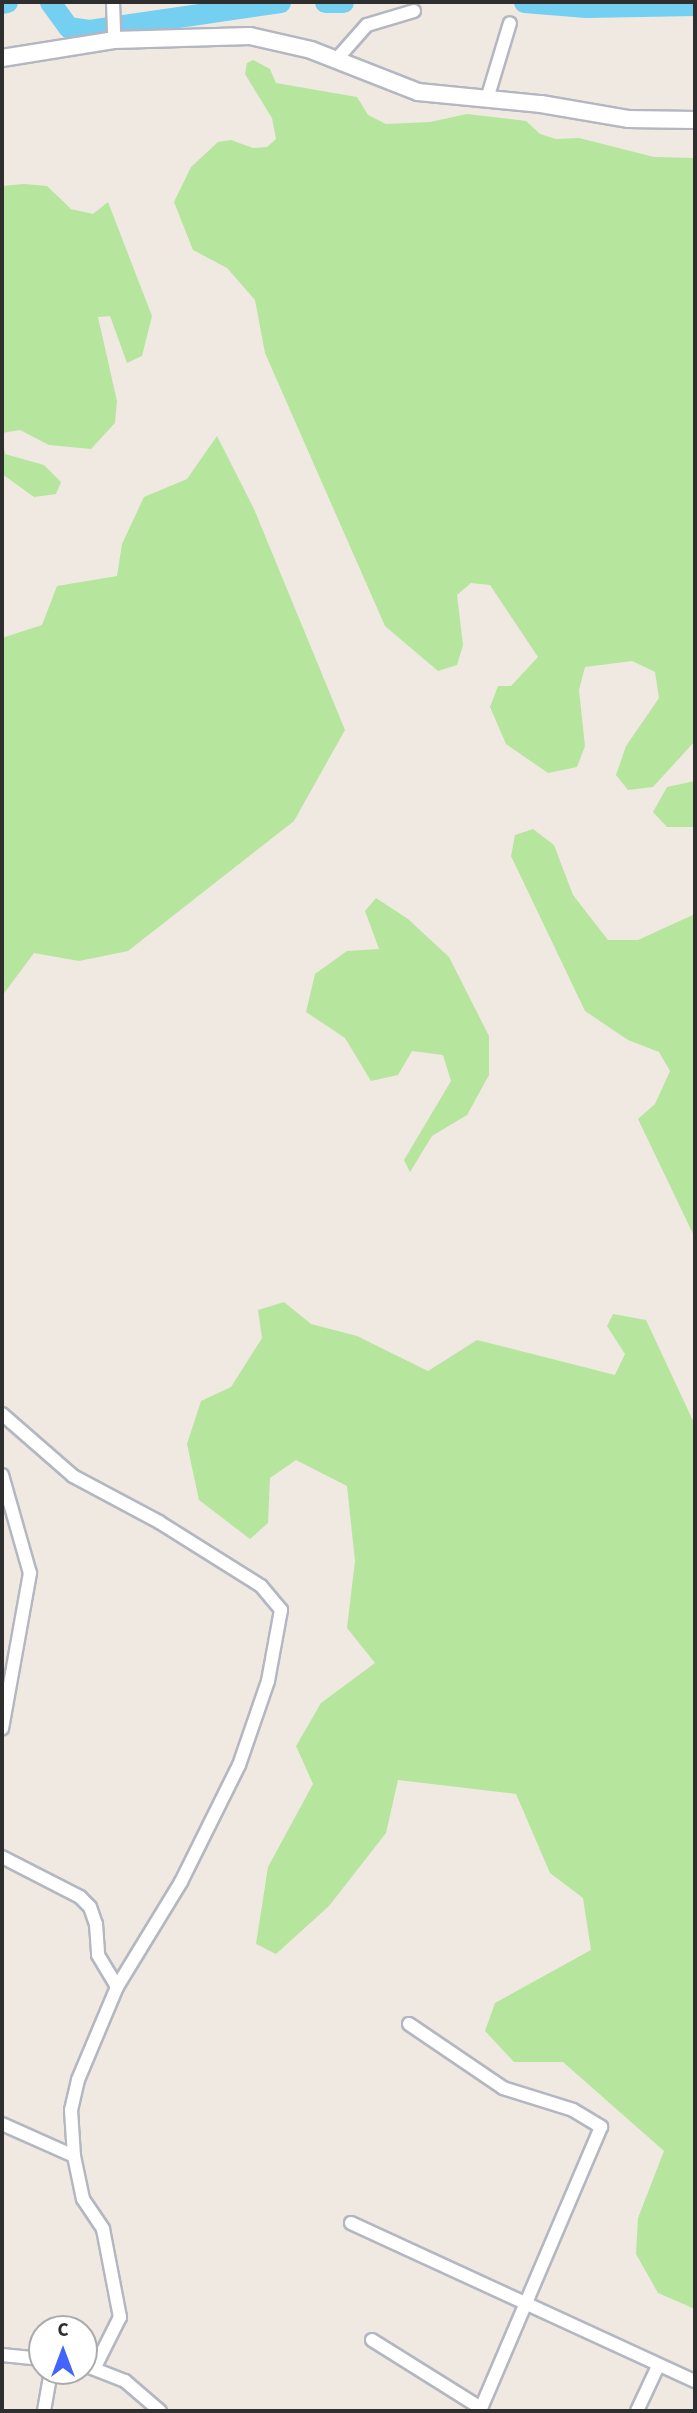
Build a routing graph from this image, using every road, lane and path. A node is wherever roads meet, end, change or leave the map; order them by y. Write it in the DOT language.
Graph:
graph roads {
  1 [pos="113,2"];
  2 [pos="414,11"];
  3 [pos="510,23"];
  4 [pos="114,40"];
  5 [pos="2,58"];
  6 [pos="335,61"];
  7 [pos="487,99"];
  8 [pos="695,120"];
  9 [pos="2,1414"];
  10 [pos="2,1475"];
  11 [pos="2,1728"];
  12 [pos="2,1857"];
  13 [pos="117,1987"];
  14 [pos="409,2024"];
  15 [pos="2,2124"];
  16 [pos="74,2157"];
  17 [pos="351,2223"];
  18 [pos="522,2305"];
  19 [pos="372,2340"];
  20 [pos="98,2353"];
  21 [pos="2,2355"];
  22 [pos="28,2358"];
  23 [pos="658,2366"];
  24 [pos="98,2370"];
  25 [pos="695,2381"];
  26 [pos="49,2385"];
  27 [pos="481,2410"];
  28 [pos="44,2411"];
  29 [pos="160,2411"];
  30 [pos="637,2411"];
  1 -- 4 [label="street"];
  2 -- 6 [label="street"];
  3 -- 7 [label="street"];
  4 -- 5 [label="street"];
  4 -- 6 [label="street"];
  6 -- 7 [label="street"];
  7 -- 8 [label="street"];
  9 -- 13 [label="street"];
  10 -- 11 [label="street"];
  12 -- 13 [label="street"];
  13 -- 16 [label="street"];
  14 -- 18 [label="street"];
  15 -- 16 [label="street"];
  16 -- 20 [label="street"];
  17 -- 18 [label="street"];
  18 -- 23 [label="street"];
  18 -- 27 [label="street"];
  19 -- 27 [label="street"];
  21 -- 22 [label="street"];
  23 -- 25 [label="street"];
  23 -- 30 [label="street"];
  24 -- 29 [label="street"];
  26 -- 28 [label="street"];
}
